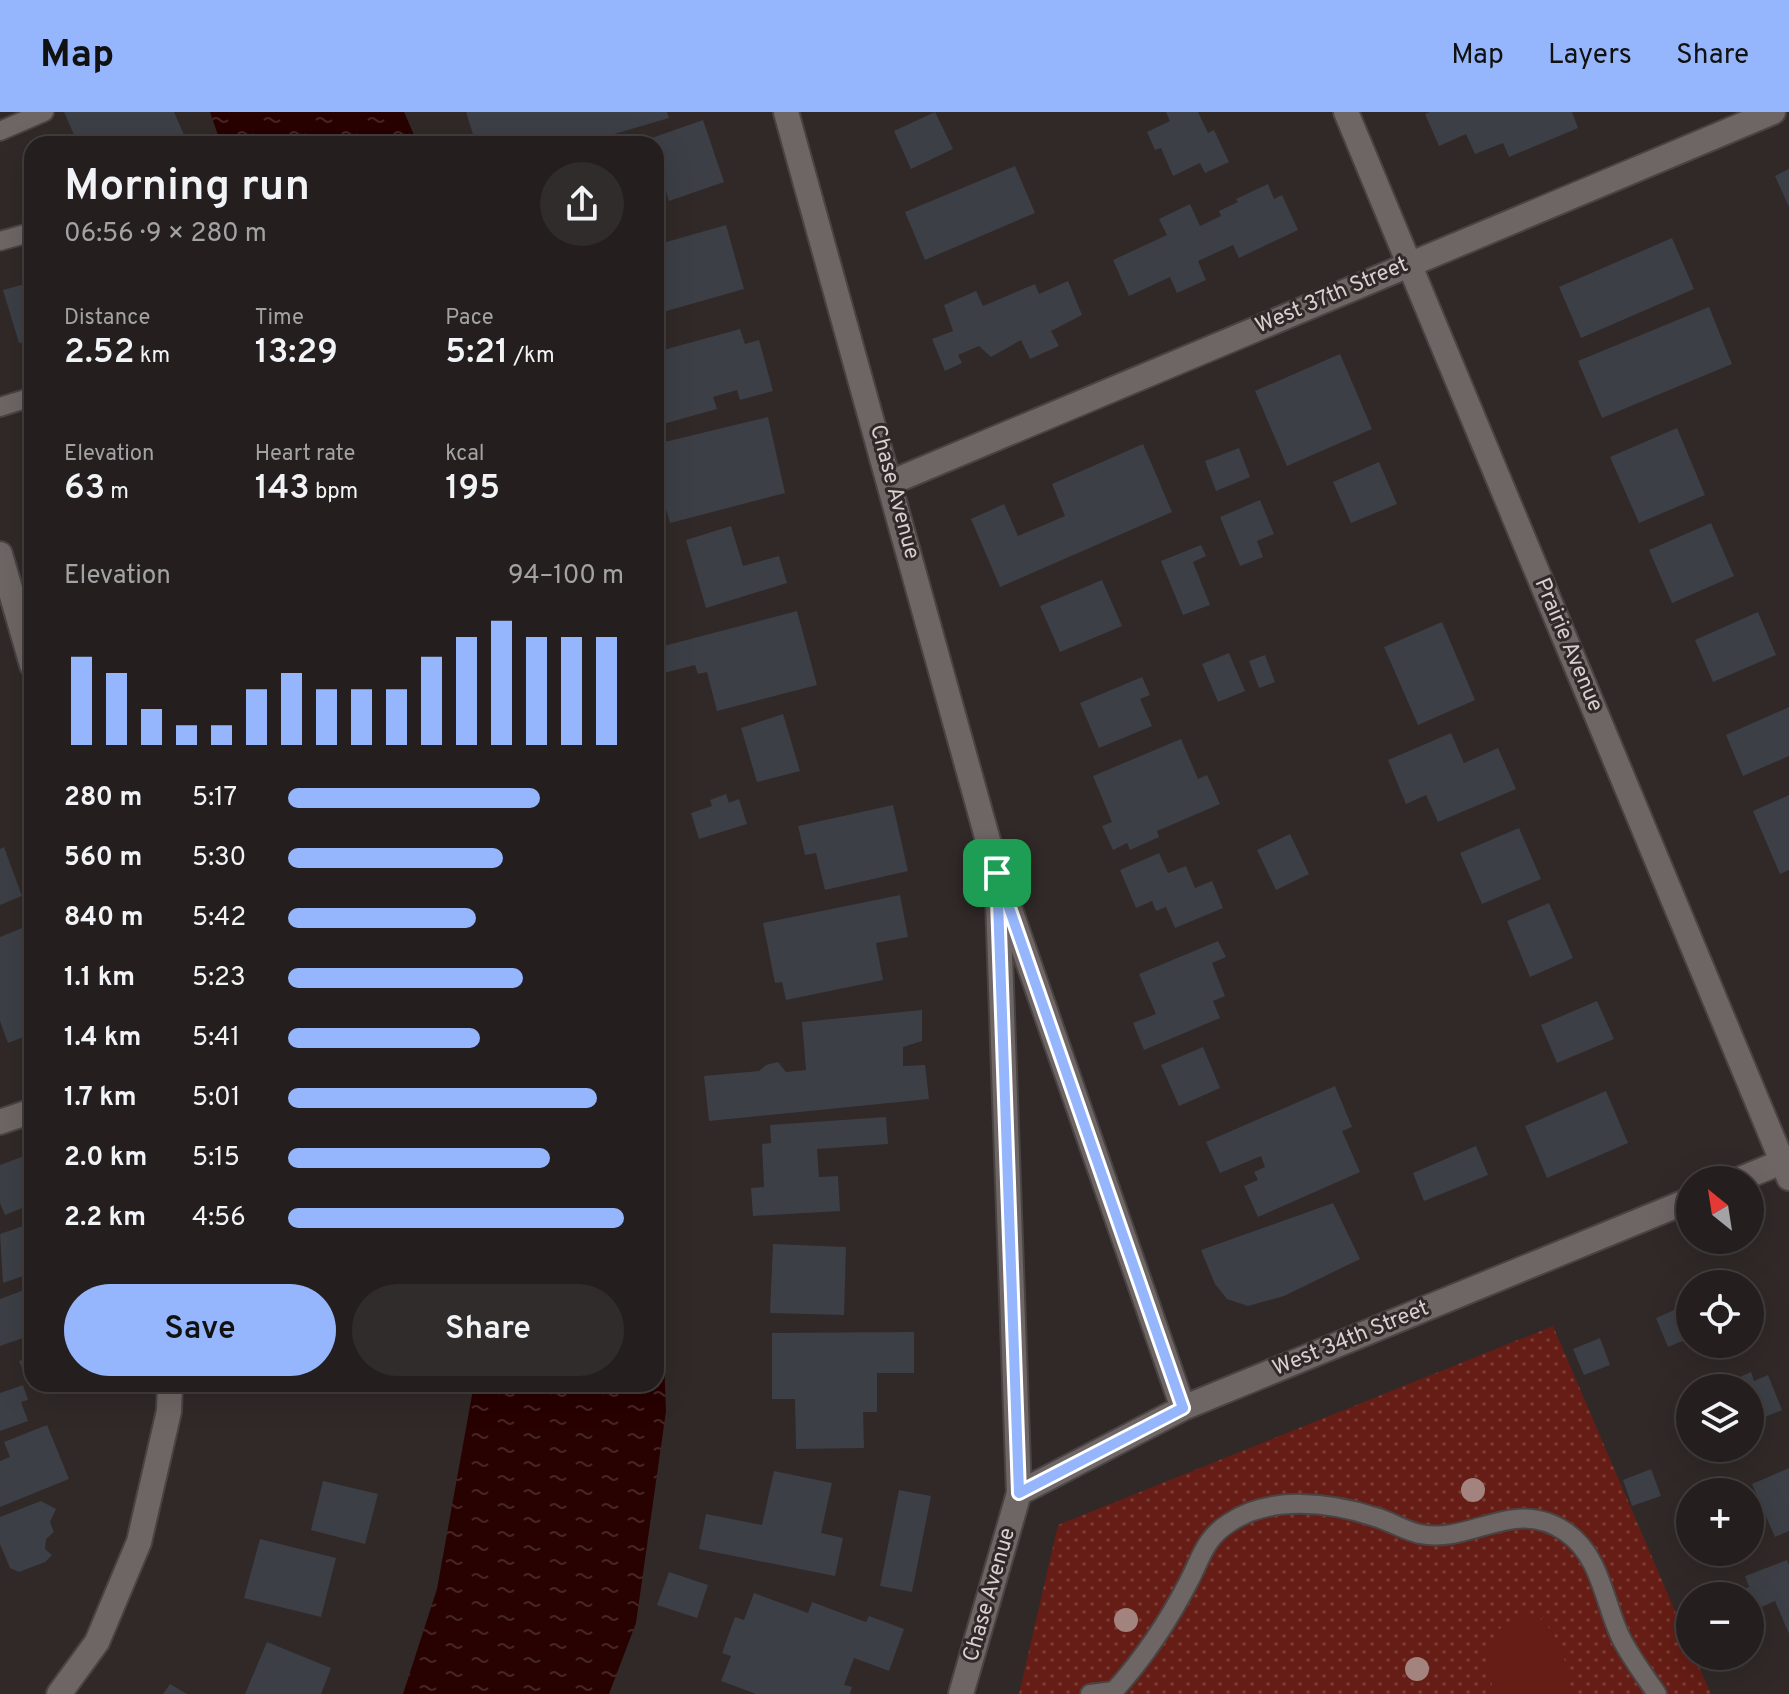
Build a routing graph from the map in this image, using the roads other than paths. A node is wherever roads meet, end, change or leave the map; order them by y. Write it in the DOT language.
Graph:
graph roads {
  1 [pos="44,112"];
  2 [pos="786,112"];
  3 [pos="1346,112"];
  4 [pos="1773,112"];
  5 [pos="0,131"];
  6 [pos="24,234"];
  7 [pos="0,241"];
  8 [pos="1410,263"];
  9 [pos="24,400"];
  10 [pos="0,407"];
  11 [pos="892,482"];
  12 [pos="0,554"];
  13 [pos="16,614"];
  14 [pos="24,640"];
  15 [pos="997,873"];
  16 [pos="24,1114"];
  17 [pos="0,1122"];
  18 [pos="1787,1166"];
  19 [pos="1764,1173"];
  20 [pos="1676,1206"];
  21 [pos="170,1392"];
  22 [pos="1183,1408"];
  23 [pos="1019,1493"];
  24 [pos="59,1694"];
  25 [pos="961,1694"];
  26 [pos="1090,1694"];
  27 [pos="1657,1694"];
  1 -- 5 [label="lane"];
  2 -- 11 [label="street, Chase Avenue"];
  3 -- 8 [label="street, Prairie Avenue"];
  4 -- 8 [label="street, West 37th Street"];
  6 -- 7 [label="lane"];
  8 -- 11 [label="street, West 37th Street"];
  8 -- 18 [label="street, Prairie Avenue"];
  9 -- 10 [label="lane"];
  11 -- 15 [label="street, Chase Avenue"];
  12 -- 13 [label="street"];
  13 -- 14 [label="street"];
  15 -- 22 [label="street, Chase Avenue"];
  15 -- 23 [label="street, Chase Avenue"];
  16 -- 17 [label="street"];
  18 -- 19 [label="street"];
  20 -- 22 [label="street, West 34th Street"];
  21 -- 24 [label="street"];
  22 -- 23 [label="street, West 34th Street"];
  23 -- 25 [label="street, Chase Avenue"];
  26 -- 27 [label="lane"];
}
